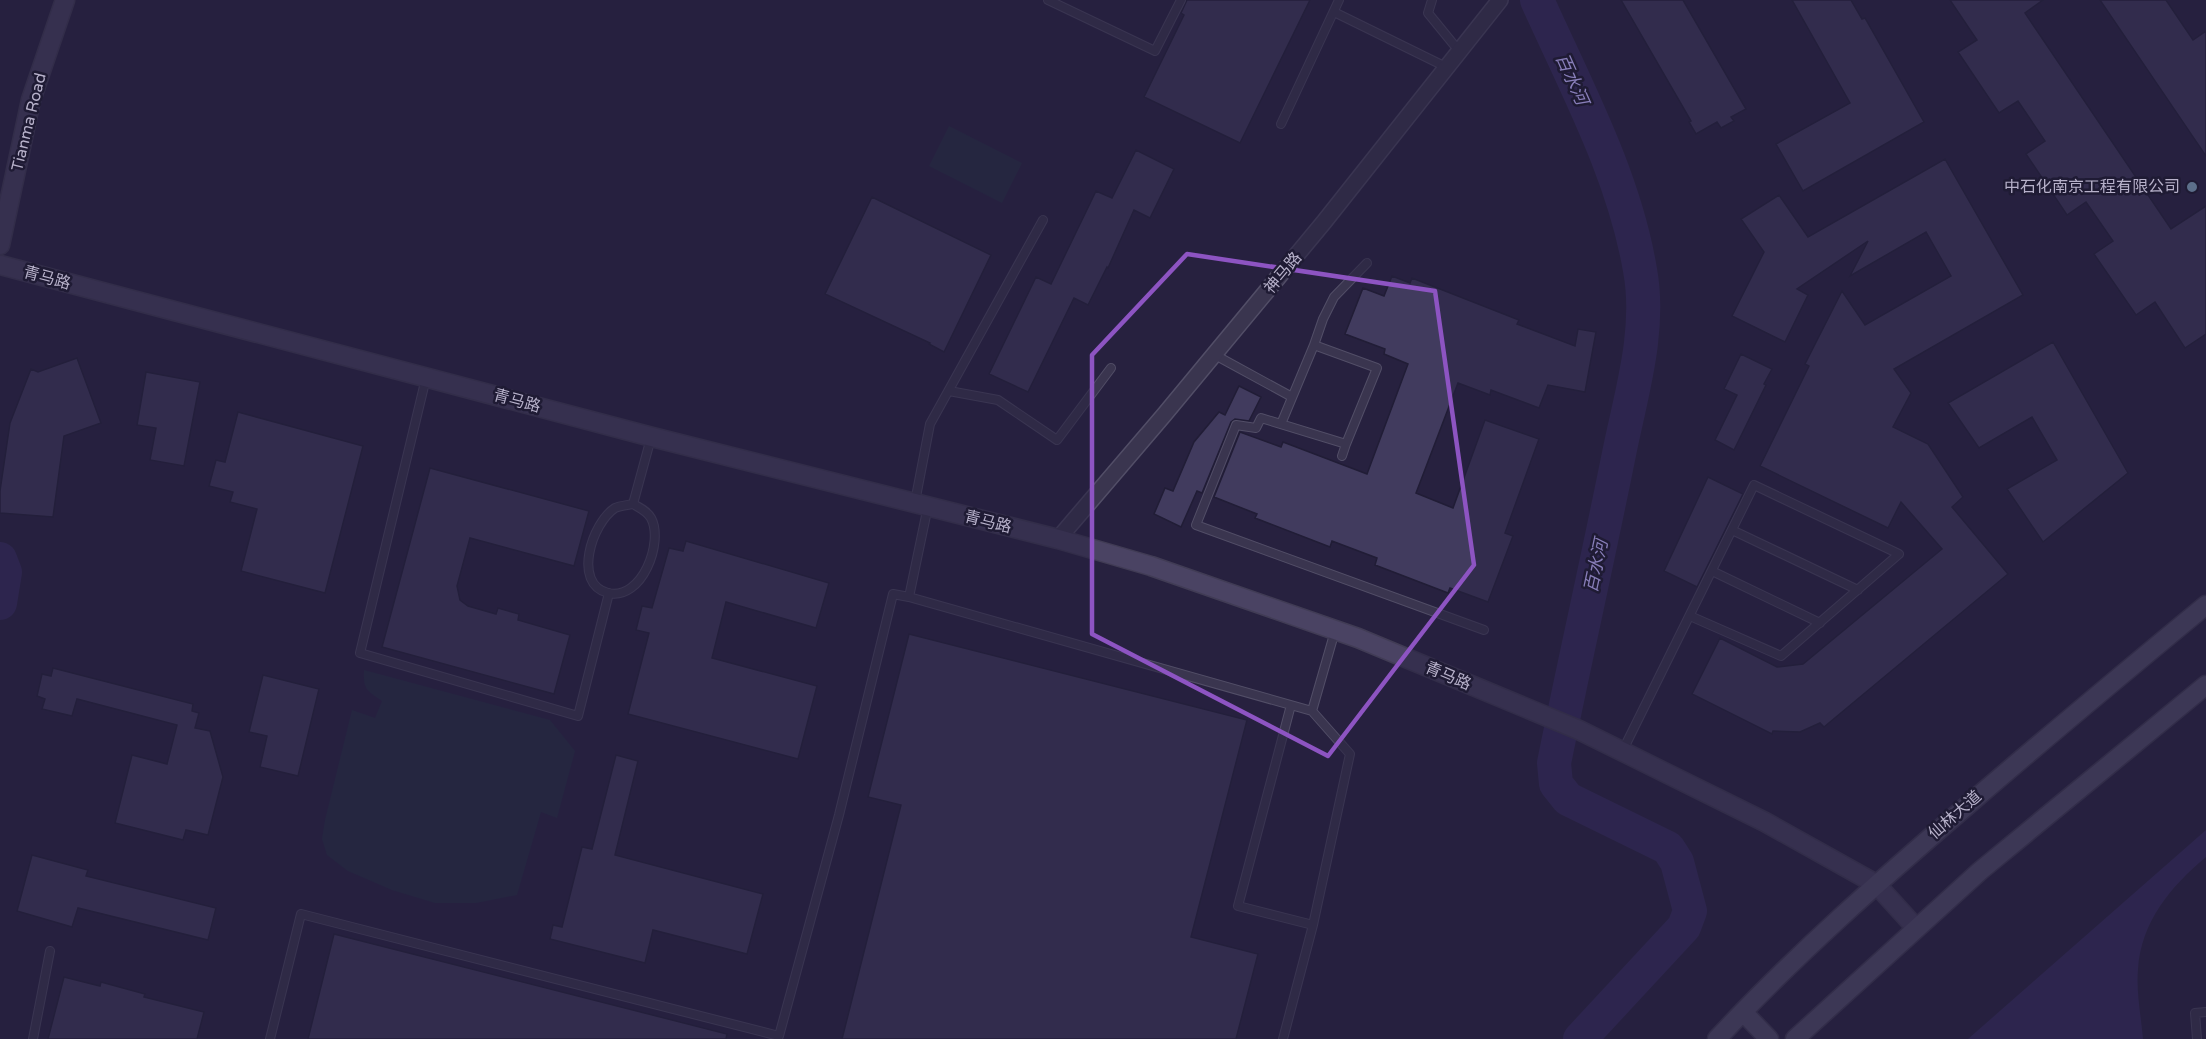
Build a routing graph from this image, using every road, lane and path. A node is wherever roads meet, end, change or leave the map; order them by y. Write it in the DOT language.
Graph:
graph roads {
  1 [pos="65,0"];
  2 [pos="1048,0"];
  3 [pos="1181,0"];
  4 [pos="1339,0"];
  5 [pos="1432,0"];
  6 [pos="1500,0"];
  7 [pos="1334,12"];
  8 [pos="1459,51"];
  9 [pos="1446,67"];
  10 [pos="1281,124"];
  11 [pos="1043,220"];
  12 [pos="0,246"];
  13 [pos="1367,263"];
  14 [pos="0,265"];
  15 [pos="1314,345"];
  16 [pos="1215,354"];
  17 [pos="1111,368"];
  18 [pos="426,378"];
  19 [pos="949,391"];
  20 [pos="1292,397"];
  21 [pos="1281,424"];
  22 [pos="652,437"];
  23 [pos="1346,444"];
  24 [pos="1342,456"];
  25 [pos="633,504"];
  26 [pos="922,505"];
  27 [pos="1732,530"];
  28 [pos="1058,539"];
  29 [pos="1712,571"];
  30 [pos="1858,590"];
  31 [pos="609,593"];
  32 [pos="909,597"];
  33 [pos="2206,605"];
  34 [pos="1690,616"];
  35 [pos="1820,623"];
  36 [pos="1335,630"];
  37 [pos="1484,630"];
  38 [pos="2206,685"];
  39 [pos="1291,705"];
  40 [pos="1312,711"];
  41 [pos="1623,752"];
  42 [pos="1876,884"];
  43 [pos="1313,925"];
  44 [pos="1916,928"];
  45 [pos="50,951"];
  46 [pos="1743,1011"];
  47 [pos="2206,1011"];
  48 [pos="33,1039"];
  49 [pos="270,1039"];
  50 [pos="1283,1039"];
  51 [pos="1718,1039"];
  52 [pos="1769,1039"];
  53 [pos="1795,1039"];
  54 [pos="2197,1039"];
  1 -- 12 [label="street, Tianma Road"];
  2 -- 3 [label="lane"];
  4 -- 7 [label="lane"];
  5 -- 8 [label="lane"];
  6 -- 8 [label="street, 神马路"];
  7 -- 9 [label="lane"];
  7 -- 10 [label="lane"];
  8 -- 9 [label="street, 神马路"];
  9 -- 16 [label="street, 神马路"];
  11 -- 19 [label="lane"];
  13 -- 15 [label="lane"];
  14 -- 18 [label="street, 青马路"];
  15 -- 20 [label="lane"];
  15 -- 23 [label="lane"];
  16 -- 20 [label="lane"];
  16 -- 28 [label="street, 神马路"];
  17 -- 19 [label="lane"];
  18 -- 22 [label="street, 青马路"];
  18 -- 31 [label="lane"];
  19 -- 26 [label="lane"];
  20 -- 21 [label="lane"];
  21 -- 23 [label="lane"];
  21 -- 37 [label="lane"];
  22 -- 25 [label="lane"];
  22 -- 26 [label="street, 青马路"];
  23 -- 24 [label="lane"];
  25 -- 31 [label="lane"];
  25 -- 31 [label="lane"];
  26 -- 28 [label="street, 青马路"];
  26 -- 32 [label="lane"];
  27 -- 29 [label="lane"];
  27 -- 30 [label="lane"];
  27 -- 30 [label="lane"];
  28 -- 36 [label="street, 青马路"];
  29 -- 34 [label="lane"];
  29 -- 35 [label="lane"];
  30 -- 35 [label="lane"];
  32 -- 39 [label="lane"];
  32 -- 49 [label="lane"];
  33 -- 42 [label="main road, 仙林大道"];
  34 -- 35 [label="lane"];
  34 -- 41 [label="lane"];
  36 -- 40 [label="lane"];
  36 -- 41 [label="street, 青马路"];
  38 -- 44 [label="main road"];
  39 -- 40 [label="lane"];
  39 -- 43 [label="lane"];
  40 -- 43 [label="lane"];
  41 -- 42 [label="street, 青马路"];
  42 -- 44 [label="street, 青马路"];
  42 -- 46 [label="main road, 仙林大道"];
  43 -- 50 [label="lane"];
  44 -- 53 [label="main road"];
  45 -- 48 [label="lane"];
  46 -- 51 [label="main road, 仙林大道"];
  46 -- 52 [label="main road"];
  47 -- 54 [label="lane"];
}
